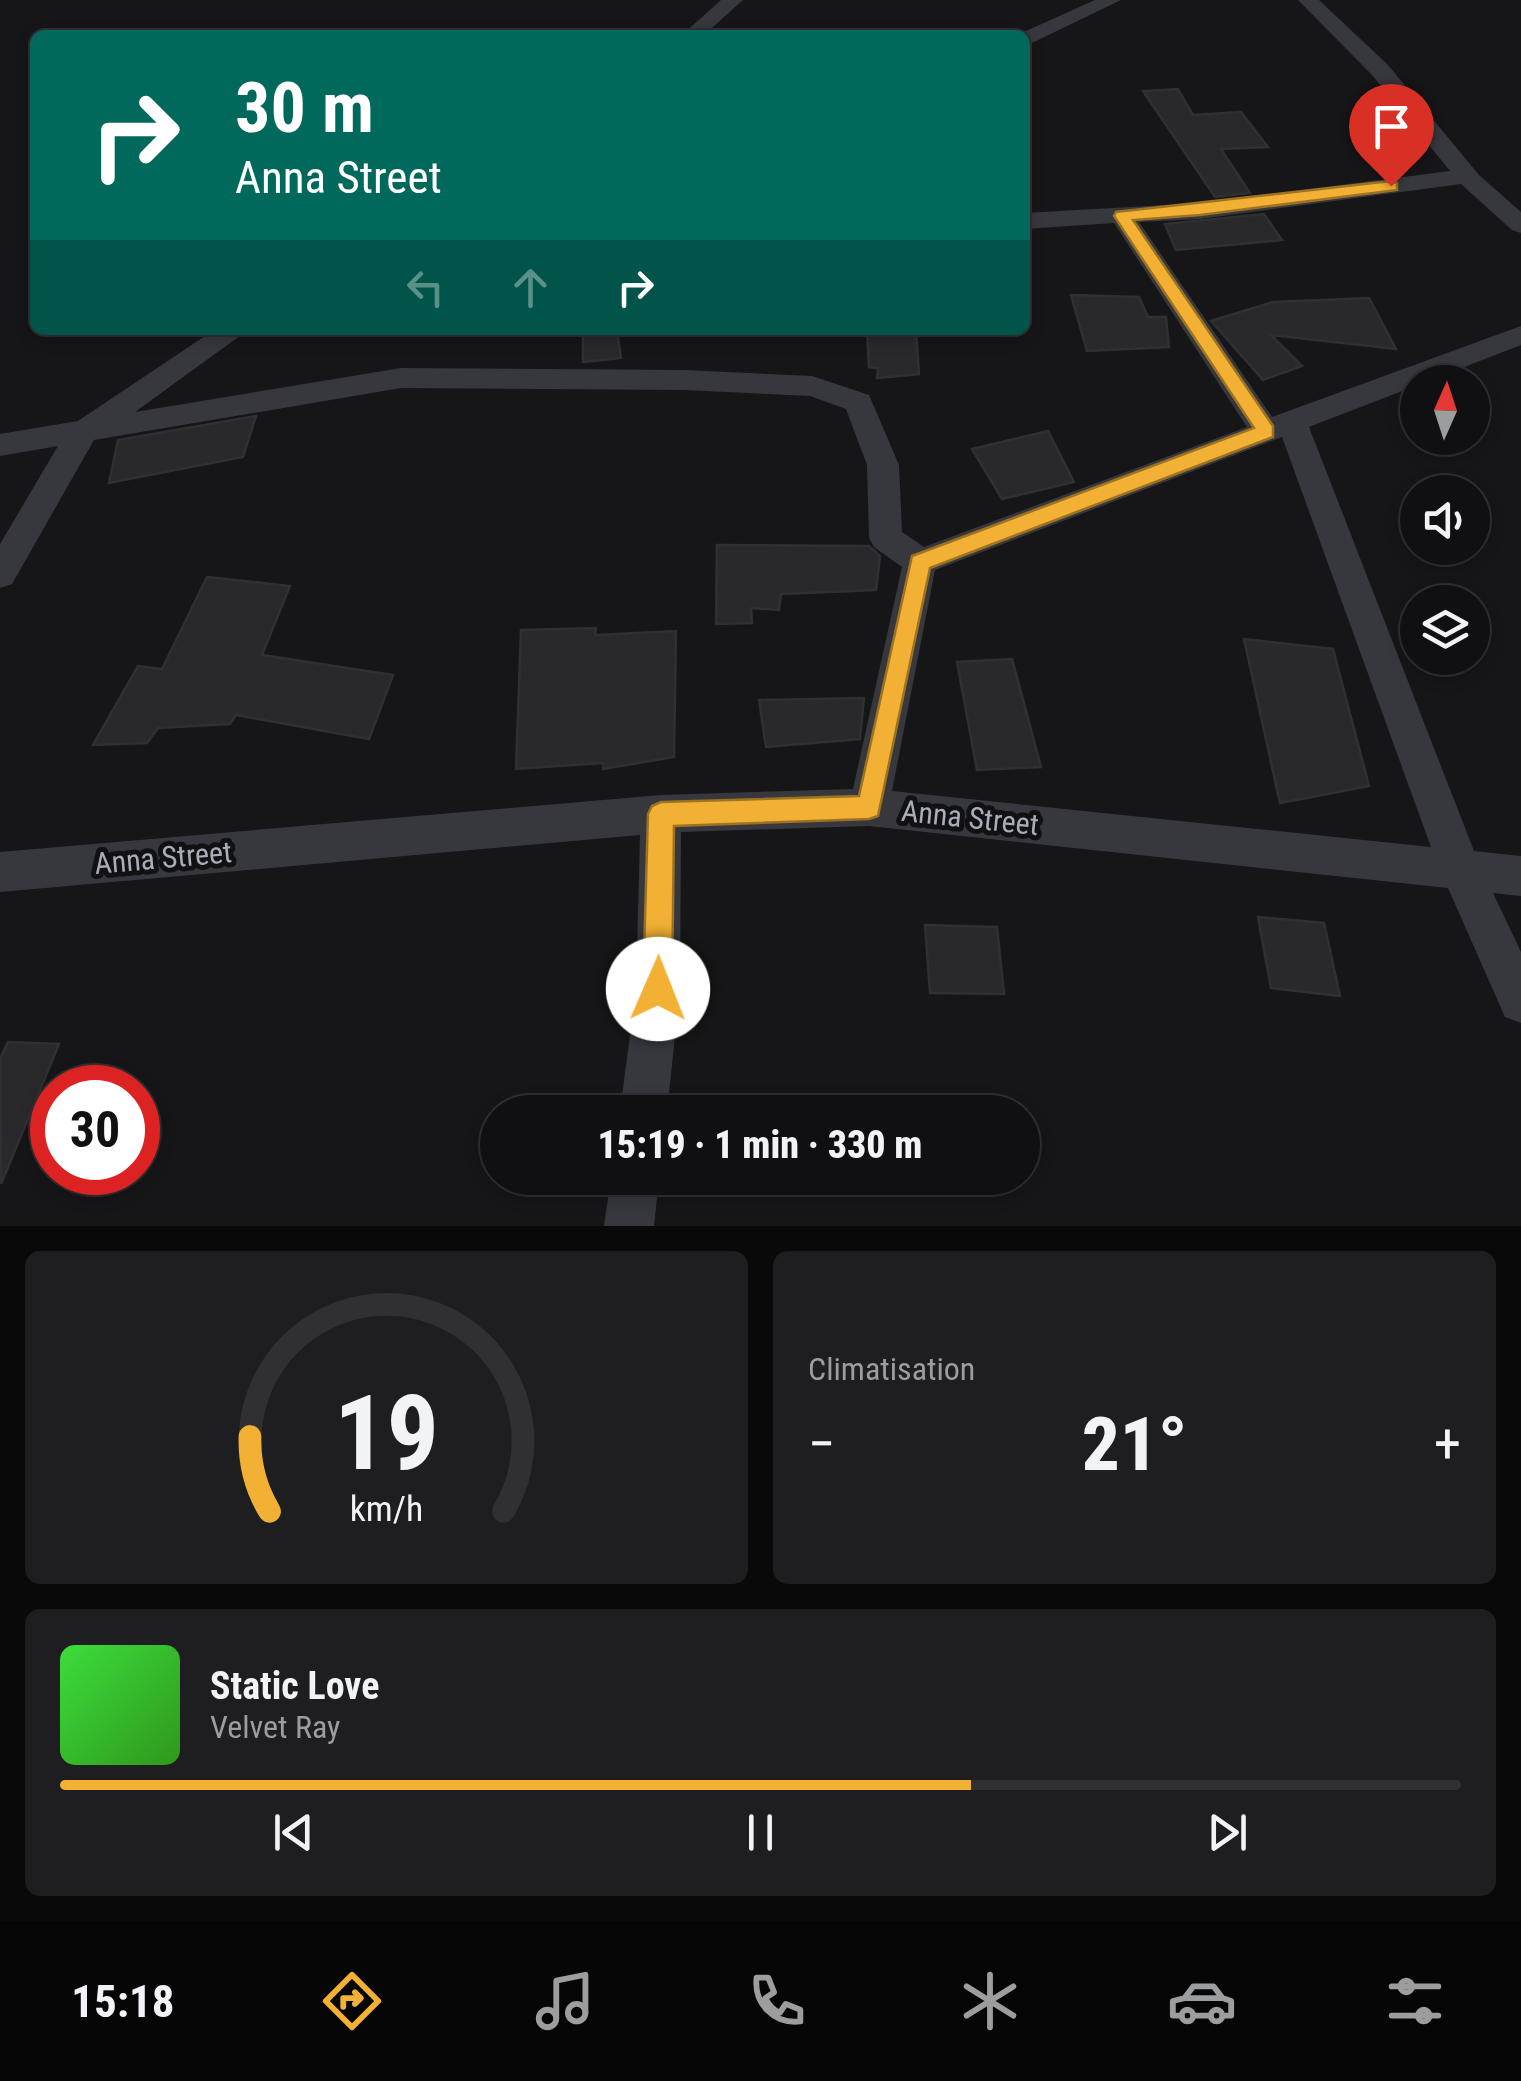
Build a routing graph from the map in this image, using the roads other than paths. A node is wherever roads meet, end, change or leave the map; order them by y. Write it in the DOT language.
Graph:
graph roads {
  1 [pos="733,0"];
  2 [pos="1112,0"];
  3 [pos="1308,0"];
  4 [pos="698,30"];
  5 [pos="1030,37"];
  6 [pos="1467,176"];
  7 [pos="1122,216"];
  8 [pos="1030,222"];
  9 [pos="1521,226"];
  10 [pos="227,335"];
  11 [pos="1521,335"];
  12 [pos="1279,427"];
  13 [pos="80,434"];
  14 [pos="0,445"];
  15 [pos="920,562"];
  16 [pos="0,574"];
  17 [pos="869,807"];
  18 [pos="661,814"];
  19 [pos="1460,869"];
  20 [pos="0,872"];
  21 [pos="1521,876"];
  22 [pos="1521,1001"];
  23 [pos="644,1095"];
  24 [pos="632,1195"];
  25 [pos="628,1226"];
  1 -- 4 [label="street"];
  2 -- 5 [label="street"];
  3 -- 6 [label="street"];
  6 -- 7 [label="street"];
  6 -- 9 [label="street"];
  7 -- 8 [label="street"];
  7 -- 12 [label="street"];
  10 -- 13 [label="street"];
  11 -- 12 [label="street"];
  12 -- 15 [label="street"];
  12 -- 19 [label="street"];
  13 -- 14 [label="street"];
  13 -- 15 [label="street"];
  13 -- 16 [label="street"];
  15 -- 17 [label="street"];
  17 -- 18 [label="street, Anna Street"];
  17 -- 19 [label="street, Anna Street"];
  18 -- 20 [label="street, Anna Street"];
  18 -- 23 [label="street"];
  19 -- 21 [label="street, Anna Street"];
  19 -- 22 [label="street"];
  24 -- 25 [label="street"];
}
